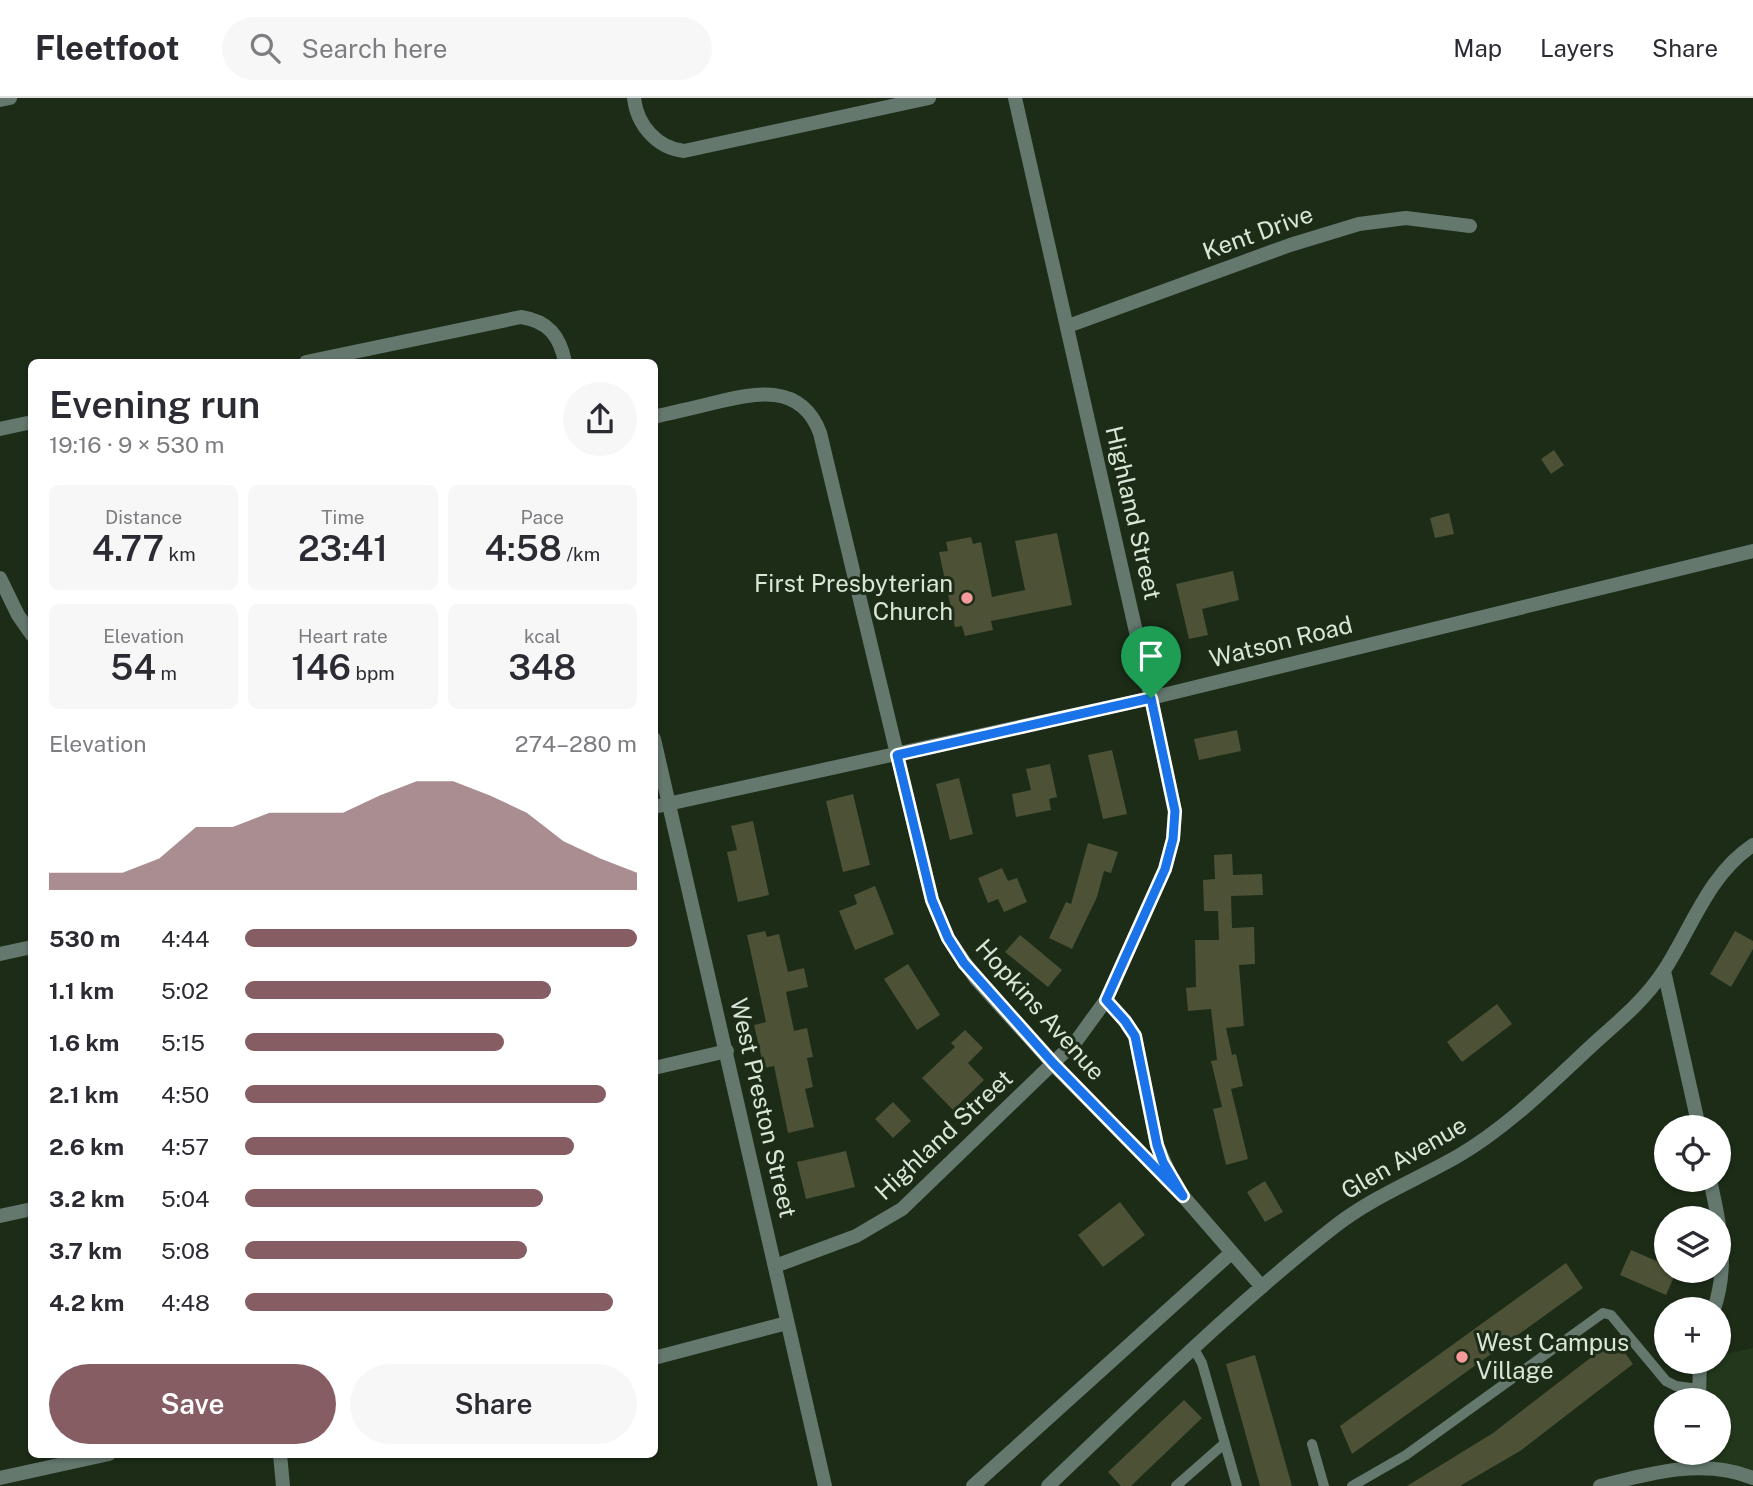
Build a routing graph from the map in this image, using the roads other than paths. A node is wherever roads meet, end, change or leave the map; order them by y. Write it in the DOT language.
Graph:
graph roads {
  1 [pos="10,98"];
  2 [pos="634,98"];
  3 [pos="929,98"];
  4 [pos="1014,98"];
  5 [pos="0,100"];
  6 [pos="1470,226"];
  7 [pos="1068,326"];
  8 [pos="320,359"];
  9 [pos="564,359"];
  10 [pos="658,416"];
  11 [pos="28,423"];
  12 [pos="0,429"];
  13 [pos="1753,551"];
  14 [pos="0,578"];
  15 [pos="28,629"];
  16 [pos="1151,698"];
  17 [pos="658,755"];
  18 [pos="897,755"];
  19 [pos="670,804"];
  20 [pos="658,806"];
  21 [pos="1753,845"];
  22 [pos="28,948"];
  23 [pos="0,954"];
  24 [pos="1664,971"];
  25 [pos="1106,1000"];
  26 [pos="727,1051"];
  27 [pos="1053,1063"];
  28 [pos="658,1067"];
  29 [pos="1696,1115"];
  30 [pos="1712,1192"];
  31 [pos="1183,1196"];
  32 [pos="28,1210"];
  33 [pos="0,1216"];
  34 [pos="1231,1253"];
  35 [pos="775,1266"];
  36 [pos="1262,1287"];
  37 [pos="1717,1297"];
  38 [pos="787,1323"];
  39 [pos="1194,1349"];
  40 [pos="658,1357"];
  41 [pos="1681,1388"];
  42 [pos="1225,1443"];
  43 [pos="1312,1444"];
  44 [pos="91,1458"];
  45 [pos="280,1458"];
  46 [pos="1700,1468"];
  47 [pos="0,1478"];
  48 [pos="1753,1478"];
  49 [pos="1179,1485"];
  50 [pos="283,1486"];
  51 [pos="825,1486"];
  52 [pos="973,1486"];
  53 [pos="1048,1486"];
  54 [pos="1237,1486"];
  55 [pos="1324,1486"];
  56 [pos="1352,1486"];
  57 [pos="1600,1486"];
  1 -- 5 [label="street"];
  2 -- 3 [label="street"];
  4 -- 7 [label="street, Highland Street"];
  6 -- 7 [label="street, Kent Drive"];
  7 -- 16 [label="street, Highland Street"];
  8 -- 9 [label="street"];
  10 -- 18 [label="street, Hopkins Avenue"];
  11 -- 12 [label="street"];
  13 -- 16 [label="street, Watson Road"];
  14 -- 15 [label="street"];
  16 -- 18 [label="street, Watson Road"];
  16 -- 25 [label="street, Highland Street"];
  17 -- 19 [label="street, West Preston Street"];
  18 -- 19 [label="street, Watson Road"];
  18 -- 27 [label="street, Hopkins Avenue"];
  19 -- 20 [label="street, Watson Road"];
  19 -- 26 [label="street, West Preston Street"];
  21 -- 24 [label="street, Glen Avenue"];
  22 -- 23 [label="street"];
  24 -- 29 [label="street"];
  24 -- 36 [label="street, Glen Avenue"];
  25 -- 27 [label="street, Highland Street"];
  25 -- 31 [label="street, Hopkins Avenue"];
  26 -- 28 [label="street"];
  26 -- 35 [label="street, West Preston Street"];
  27 -- 31 [label="street, Hopkins Avenue"];
  27 -- 35 [label="street, Highland Street"];
  30 -- 37 [label="street"];
  31 -- 34 [label="street, Hopkins Avenue"];
  32 -- 33 [label="street"];
  34 -- 36 [label="street, Hopkins Avenue"];
  34 -- 52 [label="street"];
  35 -- 38 [label="street, West Preston Street"];
  36 -- 39 [label="street, Glen Avenue"];
  38 -- 40 [label="street"];
  38 -- 51 [label="street, West Preston Street"];
  39 -- 42 [label="lane"];
  39 -- 53 [label="street, Glen Avenue"];
  41 -- 56 [label="lane"];
  42 -- 49 [label="lane"];
  42 -- 54 [label="lane"];
  43 -- 55 [label="lane"];
  44 -- 47 [label="street"];
  45 -- 50 [label="street"];
  46 -- 48 [label="street"];
  46 -- 57 [label="street"];
}
